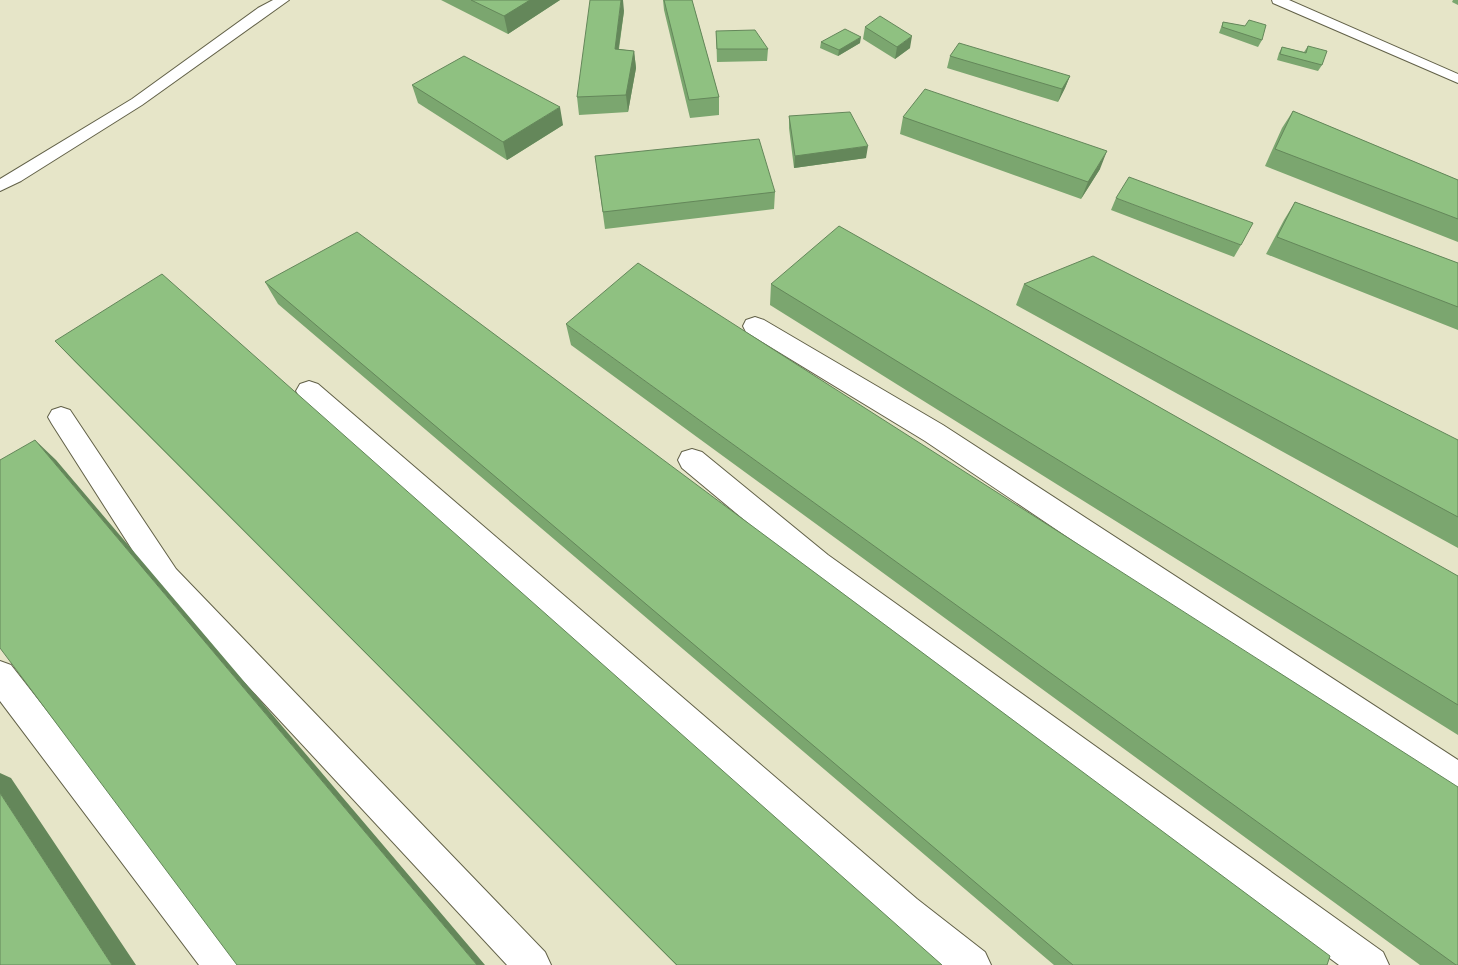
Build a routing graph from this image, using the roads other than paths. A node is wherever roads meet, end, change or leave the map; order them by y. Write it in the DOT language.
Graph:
graph roads {
  1 [pos="282,0"];
  2 [pos="1278,0"];
  3 [pos="1458,79"];
  4 [pos="0,186"];
  5 [pos="755,326"];
  6 [pos="308,391"];
  7 [pos="61,418"];
  8 [pos="692,460"];
  9 [pos="0,676"];
  10 [pos="1458,780"];
  11 [pos="222,965"];
  12 [pos="532,965"];
  13 [pos="972,965"];
  14 [pos="1370,965"];
  1 -- 4 [label="lane"];
  2 -- 3 [label="lane"];
  5 -- 10 [label="street"];
  6 -- 13 [label="street"];
  7 -- 12 [label="street"];
  8 -- 14 [label="street"];
  9 -- 11 [label="street"];
}
